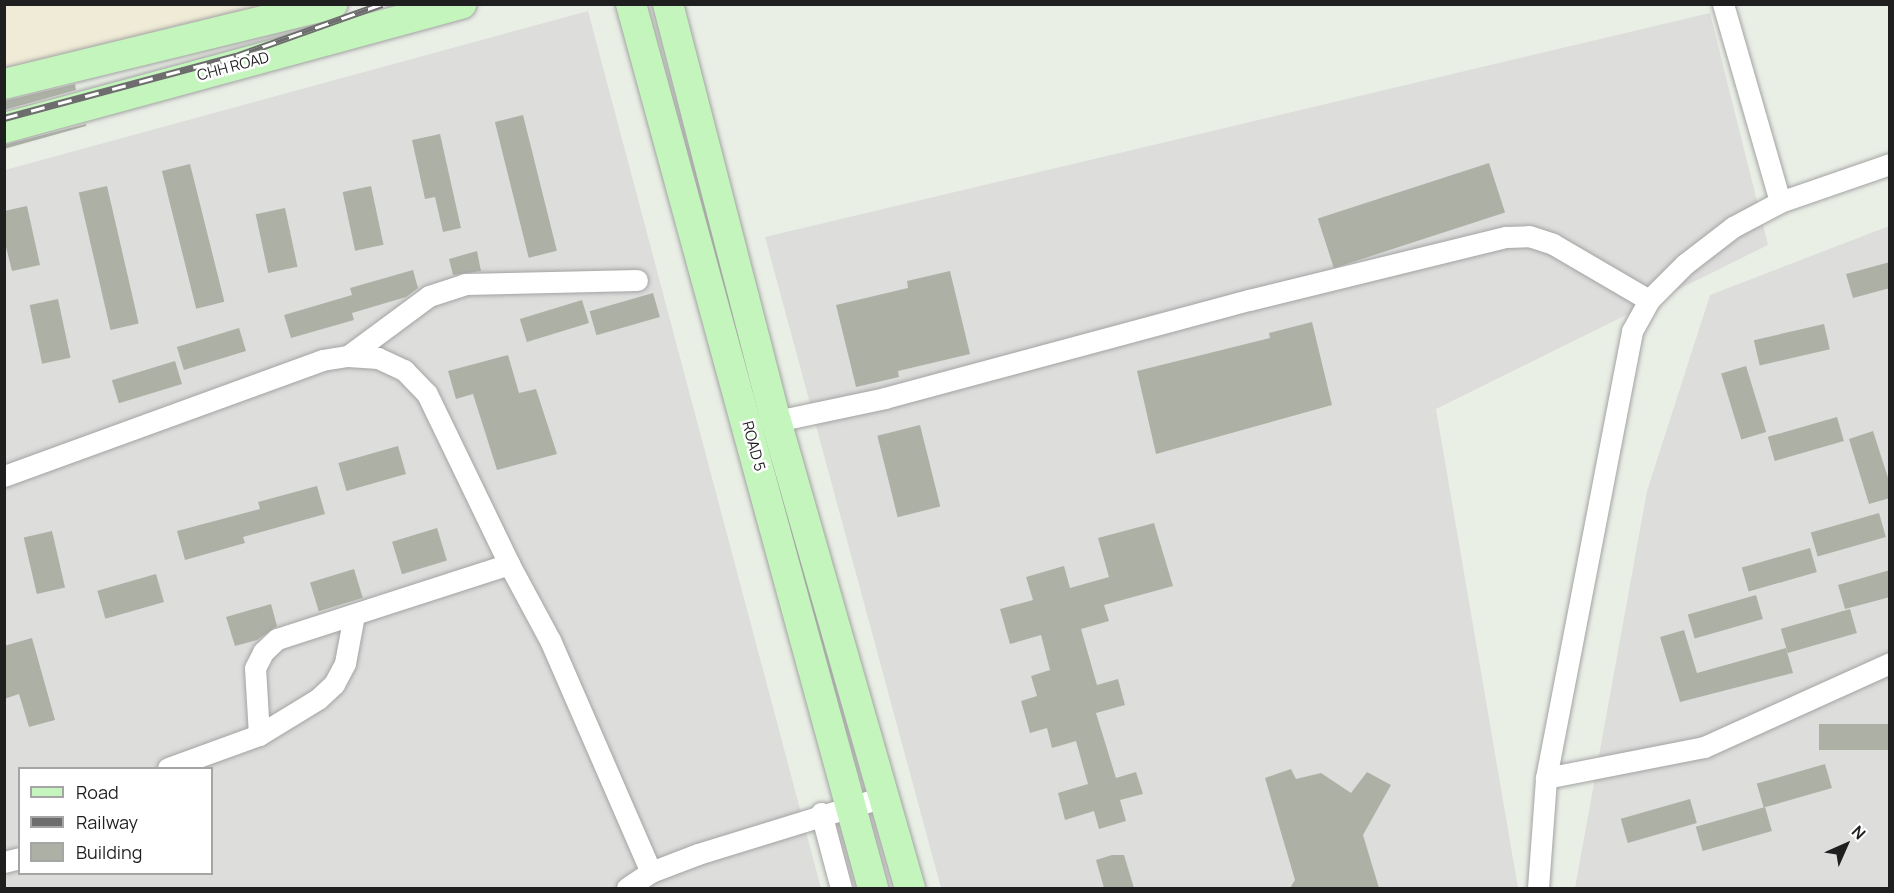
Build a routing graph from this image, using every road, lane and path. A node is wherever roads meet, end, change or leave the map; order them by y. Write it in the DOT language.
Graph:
graph roads {
  1 [pos="332,4"];
  2 [pos="461,4"];
  3 [pos="631,4"];
  4 [pos="668,4"];
  5 [pos="1723,4"];
  6 [pos="4,84"];
  7 [pos="4,128"];
  8 [pos="1890,164"];
  9 [pos="1780,202"];
  10 [pos="637,280"];
  11 [pos="1649,300"];
  12 [pos="348,356"];
  13 [pos="776,421"];
  14 [pos="4,476"];
  15 [pos="509,564"];
  16 [pos="354,615"];
  17 [pos="1890,663"];
  18 [pos="259,735"];
  19 [pos="171,767"];
  20 [pos="1546,778"];
  21 [pos="883,797"];
  22 [pos="853,804"];
  23 [pos="821,813"];
  24 [pos="651,872"];
  25 [pos="627,888"];
  26 [pos="841,888"];
  27 [pos="873,888"];
  28 [pos="910,888"];
  29 [pos="1538,888"];
  1 -- 6 [label="street"];
  2 -- 7 [label="street, CHH ROAD"];
  3 -- 22 [label="street, ROAD 5"];
  4 -- 13 [label="street, ROAD 5"];
  5 -- 9 [label="street"];
  8 -- 9 [label="street"];
  9 -- 11 [label="street"];
  10 -- 12 [label="street"];
  11 -- 13 [label="street"];
  11 -- 20 [label="street"];
  12 -- 14 [label="street"];
  12 -- 15 [label="street"];
  13 -- 21 [label="street, ROAD 5"];
  15 -- 16 [label="street"];
  15 -- 24 [label="street"];
  16 -- 18 [label="street"];
  16 -- 18 [label="street"];
  17 -- 20 [label="street"];
  18 -- 19 [label="street"];
  20 -- 29 [label="street"];
  21 -- 22 [label="street"];
  21 -- 28 [label="street, ROAD 5"];
  22 -- 23 [label="street"];
  22 -- 27 [label="street, ROAD 5"];
  23 -- 24 [label="street"];
  23 -- 26 [label="street"];
  24 -- 25 [label="street"];
}
